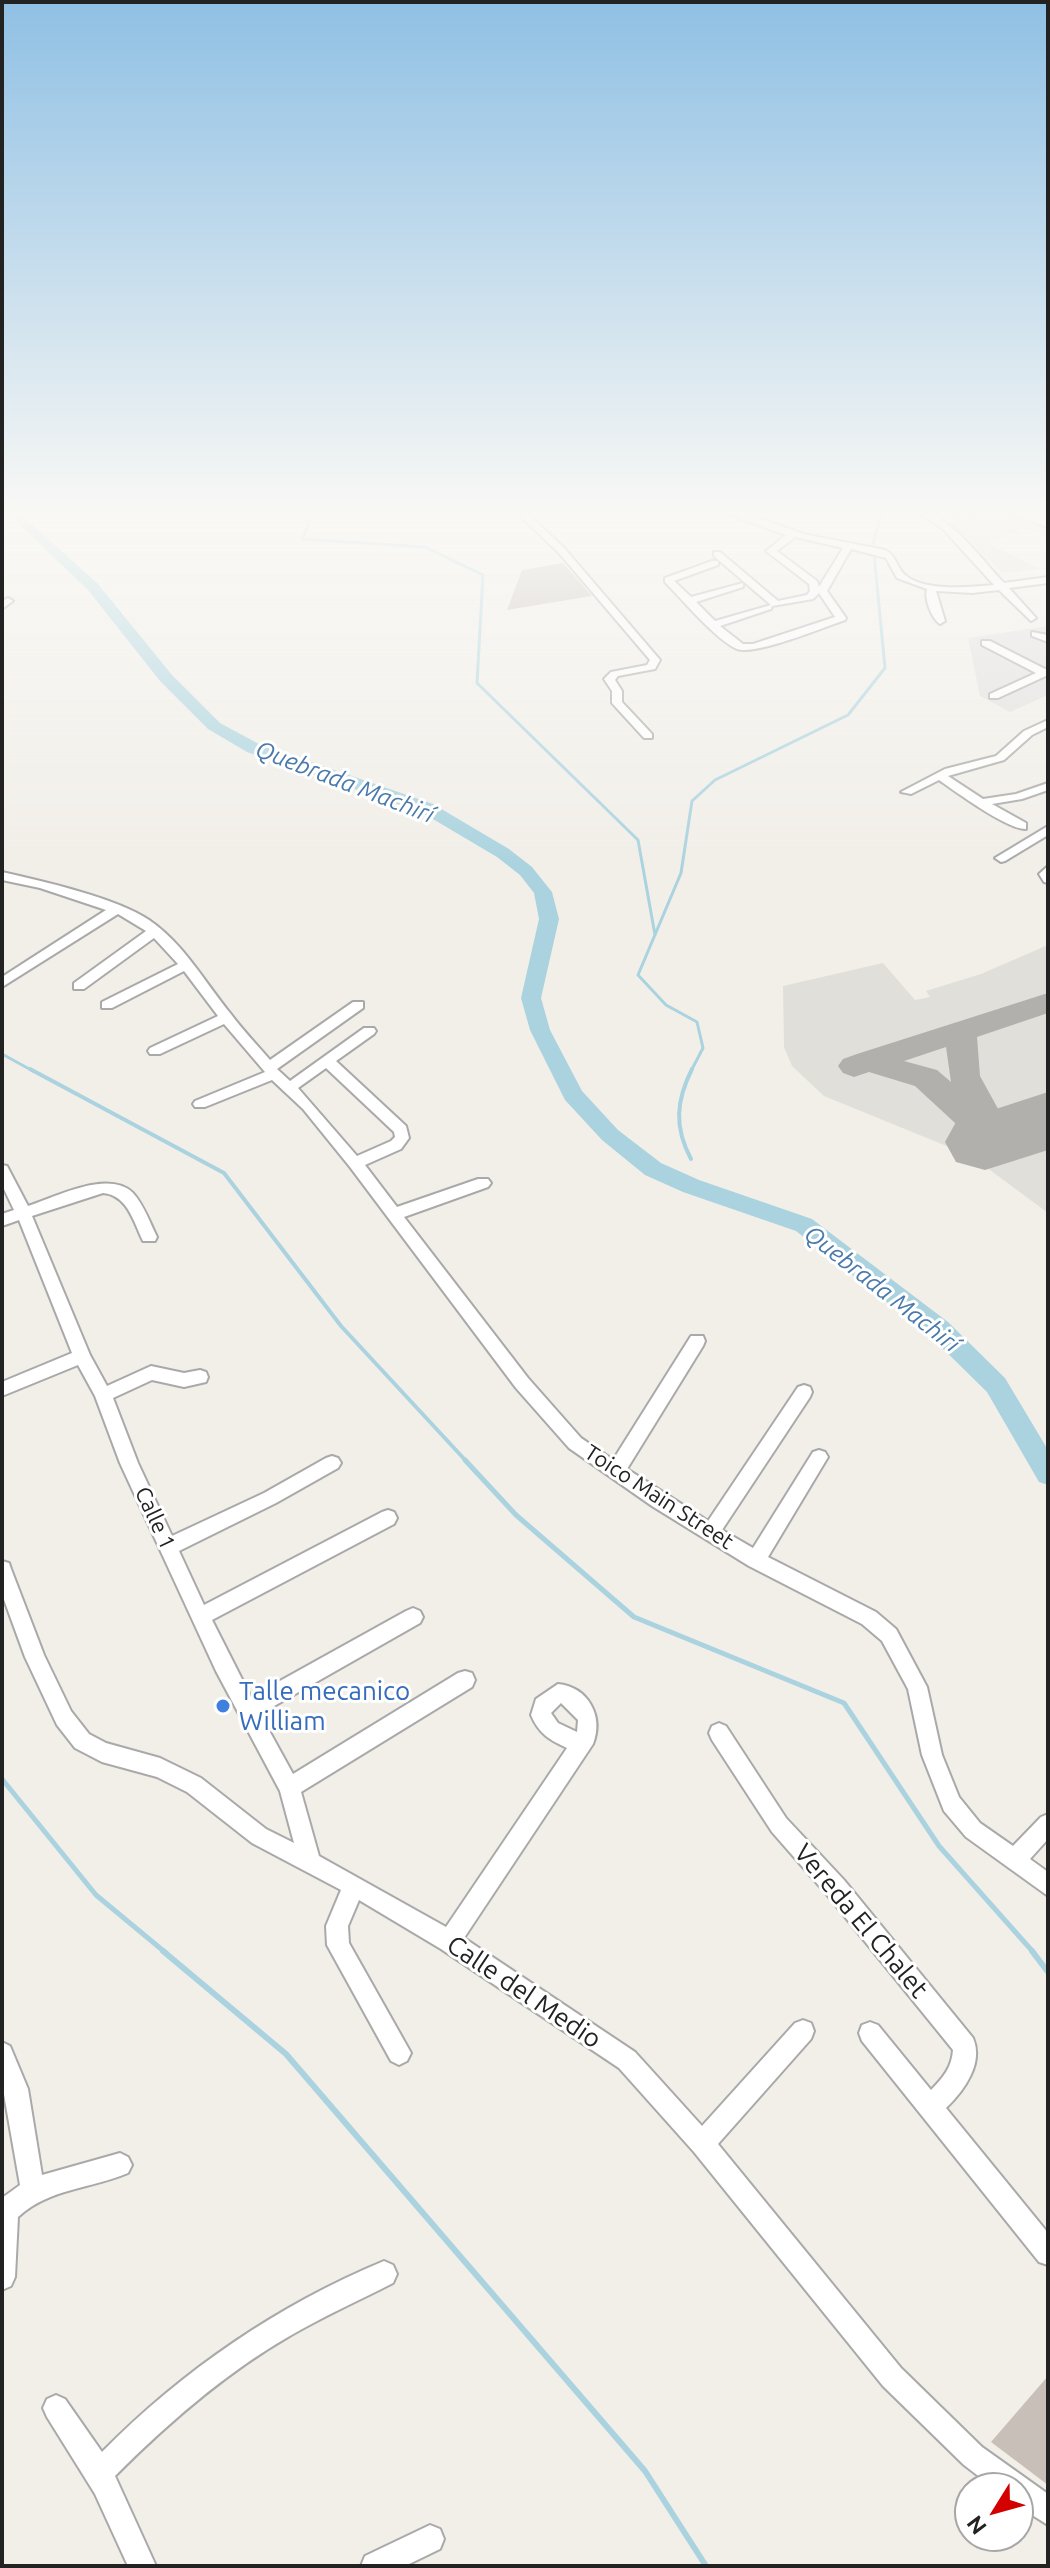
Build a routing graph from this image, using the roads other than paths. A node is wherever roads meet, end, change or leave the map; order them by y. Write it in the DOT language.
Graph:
graph roads {
  1 [pos="628,628"];
  2 [pos="716,628"];
  3 [pos="812,628"];
  4 [pos="1036,634"];
  5 [pos="1048,639"];
  6 [pos="986,643"];
  7 [pos="1046,672"];
  8 [pos="994,696"];
  9 [pos="1048,723"];
  10 [pos="648,736"];
  11 [pos="941,776"];
  12 [pos="1048,786"];
  13 [pos="907,792"];
  14 [pos="979,803"];
  15 [pos="1022,826"];
  16 [pos="1048,830"];
  17 [pos="1001,858"];
  18 [pos="1048,870"];
  19 [pos="8,877"];
  20 [pos="1048,879"];
  21 [pos="2,887"];
  22 [pos="117,909"];
  23 [pos="155,931"];
  24 [pos="186,965"];
  25 [pos="2,983"];
  26 [pos="79,986"];
  27 [pos="107,1005"];
  28 [pos="358,1005"];
  29 [pos="226,1018"];
  30 [pos="369,1031"];
  31 [pos="155,1051"];
  32 [pos="328,1062"];
  33 [pos="271,1071"];
  34 [pos="289,1088"];
  35 [pos="200,1104"];
  36 [pos="355,1163"];
  37 [pos="5,1180"];
  38 [pos="483,1183"];
  39 [pos="23,1212"];
  40 [pos="393,1215"];
  41 [pos="2,1220"];
  42 [pos="149,1237"];
  43 [pos="697,1341"];
  44 [pos="82,1356"];
  45 [pos="200,1377"];
  46 [pos="2,1389"];
  47 [pos="804,1392"];
  48 [pos="103,1395"];
  49 [pos="819,1457"];
  50 [pos="332,1463"];
  51 [pos="615,1473"];
  52 [pos="388,1518"];
  53 [pos="711,1532"];
  54 [pos="168,1547"];
  55 [pos="756,1560"];
  56 [pos="2,1569"];
  57 [pos="201,1616"];
  58 [pos="413,1617"];
  59 [pos="465,1680"];
  60 [pos="249,1709"];
  61 [pos="719,1733"];
  62 [pos="580,1744"];
  63 [pos="289,1788"];
  64 [pos="1048,1824"];
  65 [pos="1014,1860"];
  66 [pos="311,1864"];
  67 [pos="354,1885"];
  68 [pos="1048,1885"];
  69 [pos="449,1941"];
  70 [pos="803,2031"];
  71 [pos="870,2033"];
  72 [pos="399,2053"];
  73 [pos="2,2054"];
  74 [pos="930,2107"];
  75 [pos="702,2144"];
  76 [pos="120,2165"];
  77 [pos="33,2191"];
  78 [pos="1048,2253"];
  79 [pos="384,2274"];
  80 [pos="2,2277"];
  81 [pos="56,2408"];
  82 [pos="994,2472"];
  83 [pos="99,2474"];
  84 [pos="430,2539"];
  85 [pos="142,2566"];
  86 [pos="375,2566"];
  1 -- 10 [label="street"];
  2 -- 3 [label="street"];
  4 -- 5 [label="street"];
  6 -- 7 [label="street"];
  7 -- 8 [label="street"];
  9 -- 11 [label="street"];
  11 -- 13 [label="street"];
  11 -- 14 [label="street"];
  12 -- 14 [label="street"];
  14 -- 15 [label="street"];
  16 -- 17 [label="street"];
  18 -- 20 [label="street"];
  19 -- 21 [label="street"];
  19 -- 22 [label="street, Toico Main Street"];
  22 -- 23 [label="street, Toico Main Street"];
  22 -- 25 [label="street"];
  23 -- 24 [label="street, Toico Main Street"];
  23 -- 26 [label="street"];
  24 -- 27 [label="street"];
  24 -- 29 [label="street, Toico Main Street"];
  28 -- 33 [label="street"];
  29 -- 31 [label="street"];
  29 -- 33 [label="street, Toico Main Street"];
  30 -- 32 [label="street"];
  32 -- 34 [label="street"];
  32 -- 36 [label="street"];
  33 -- 34 [label="street, Toico Main Street"];
  33 -- 35 [label="street"];
  34 -- 36 [label="street, Toico Main Street"];
  36 -- 40 [label="street, Toico Main Street"];
  37 -- 39 [label="street, Calle 1"];
  38 -- 40 [label="street"];
  39 -- 41 [label="street"];
  39 -- 42 [label="street"];
  39 -- 44 [label="street, Calle 1"];
  40 -- 51 [label="street, Toico Main Street"];
  43 -- 51 [label="street"];
  44 -- 46 [label="street"];
  44 -- 48 [label="street, Calle 1"];
  45 -- 48 [label="street"];
  47 -- 53 [label="street"];
  48 -- 54 [label="street, Calle 1"];
  49 -- 55 [label="street"];
  50 -- 54 [label="street"];
  51 -- 53 [label="street, Toico Main Street"];
  52 -- 57 [label="street"];
  53 -- 55 [label="street, Toico Main Street"];
  54 -- 57 [label="street, Calle 1"];
  55 -- 65 [label="street, Toico Main Street"];
  56 -- 66 [label="street, Calle del Medio"];
  57 -- 60 [label="street, Calle 1"];
  58 -- 60 [label="street"];
  59 -- 63 [label="street"];
  60 -- 63 [label="street, Calle 1"];
  61 -- 74 [label="street, Vereda El Chalet"];
  62 -- 69 [label="street"];
  63 -- 66 [label="street, Calle 1"];
  64 -- 65 [label="street"];
  65 -- 68 [label="street, Toico Main Street"];
  66 -- 67 [label="street, Calle del Medio"];
  67 -- 69 [label="street, Calle del Medio"];
  67 -- 72 [label="street"];
  69 -- 75 [label="street, Calle del Medio"];
  70 -- 75 [label="street"];
  71 -- 74 [label="street"];
  73 -- 77 [label="street"];
  74 -- 78 [label="street"];
  75 -- 82 [label="street, Calle del Medio"];
  76 -- 77 [label="street"];
  77 -- 80 [label="street"];
  79 -- 83 [label="street"];
  81 -- 83 [label="street"];
  83 -- 85 [label="street"];
  84 -- 86 [label="street"];
}
